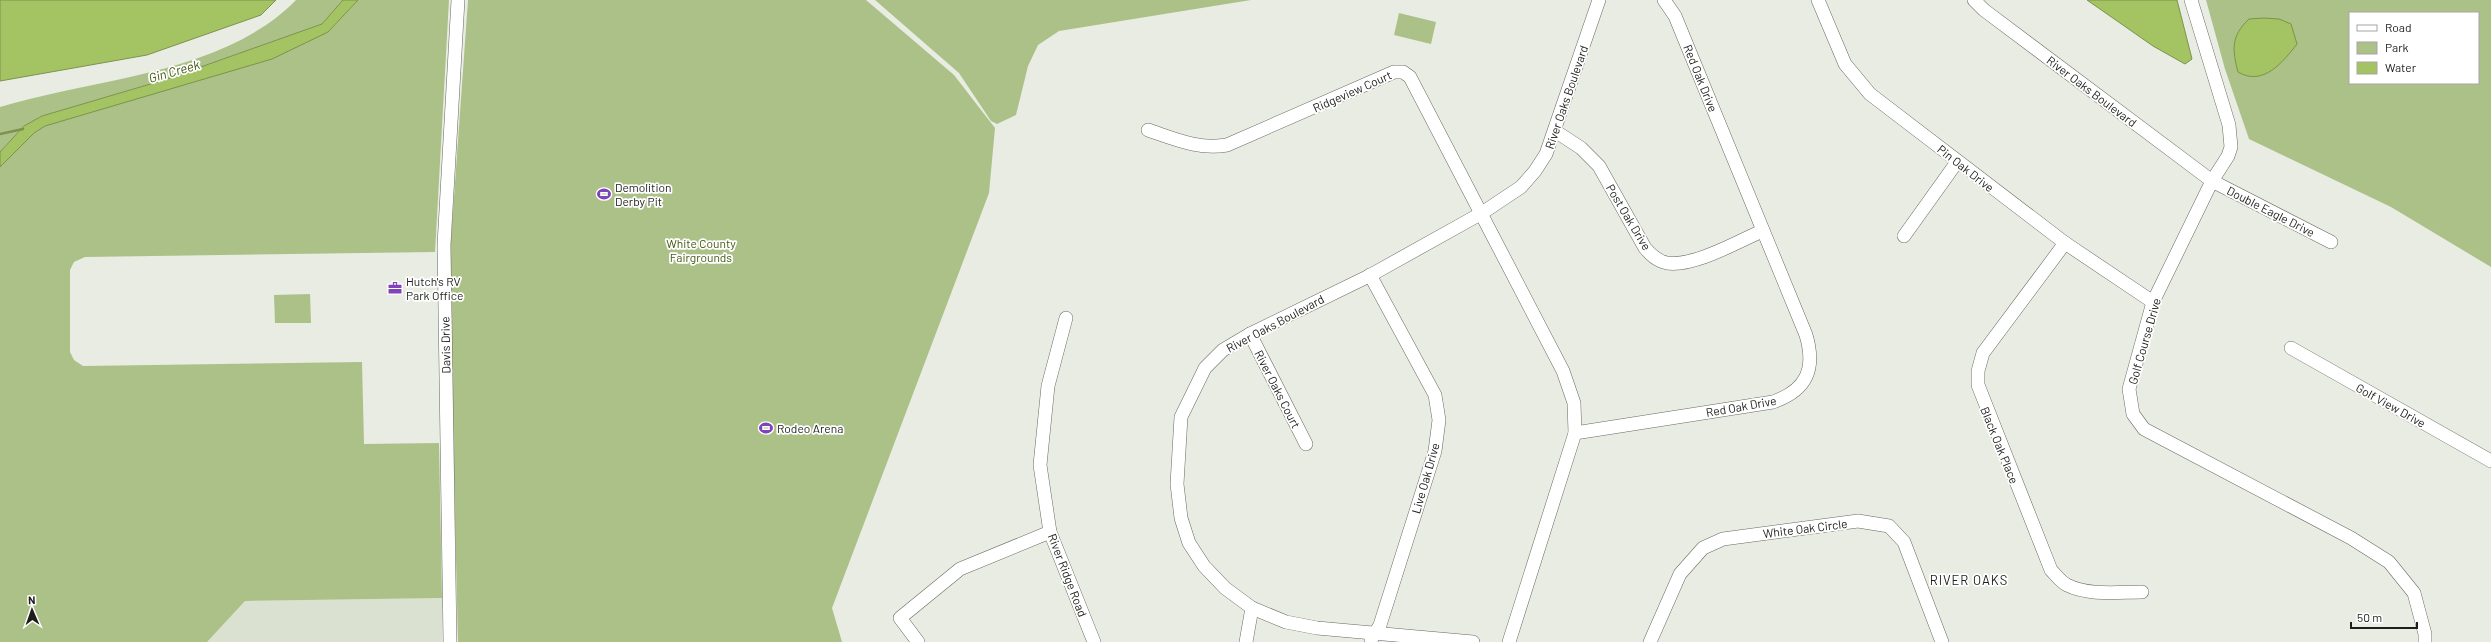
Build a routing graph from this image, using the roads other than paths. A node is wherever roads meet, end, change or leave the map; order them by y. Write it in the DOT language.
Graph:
graph roads {
  1 [pos="458,0"];
  2 [pos="1599,0"];
  3 [pos="1664,0"];
  4 [pos="1818,0"];
  5 [pos="1974,0"];
  6 [pos="2191,0"];
  7 [pos="1148,130"];
  8 [pos="1555,131"];
  9 [pos="1957,162"];
  10 [pos="2212,181"];
  11 [pos="1482,213"];
  12 [pos="1762,231"];
  13 [pos="1904,236"];
  14 [pos="2331,242"];
  15 [pos="2065,243"];
  16 [pos="1370,275"];
  17 [pos="2153,302"];
  18 [pos="1066,318"];
  19 [pos="1250,334"];
  20 [pos="2291,348"];
  21 [pos="1575,433"];
  22 [pos="1306,444"];
  23 [pos="2491,461"];
  24 [pos="1050,532"];
  25 [pos="2142,592"];
  26 [pos="1252,608"];
  27 [pos="1372,638"];
  28 [pos="450,642"];
  29 [pos="918,642"];
  30 [pos="1094,642"];
  31 [pos="1246,642"];
  32 [pos="1473,642"];
  33 [pos="1509,642"];
  34 [pos="1650,642"];
  35 [pos="1942,642"];
  36 [pos="2425,642"];
  1 -- 28 [label="street, Davis Drive"];
  2 -- 8 [label="street, River Oaks Boulevard"];
  3 -- 12 [label="street, Red Oak Drive"];
  4 -- 9 [label="street, Pin Oak Drive"];
  5 -- 10 [label="street, River Oaks Boulevard"];
  6 -- 10 [label="street, Golf Course Drive"];
  7 -- 11 [label="street, Ridgeview Court"];
  8 -- 11 [label="street, River Oaks Boulevard"];
  8 -- 12 [label="street, Post Oak Drive"];
  9 -- 13 [label="street"];
  9 -- 15 [label="street, Pin Oak Drive"];
  10 -- 14 [label="street, Double Eagle Drive"];
  10 -- 17 [label="street, Golf Course Drive"];
  11 -- 16 [label="street, River Oaks Boulevard"];
  11 -- 21 [label="street"];
  12 -- 21 [label="street, Red Oak Drive"];
  15 -- 17 [label="street, Pin Oak Drive"];
  15 -- 25 [label="street, Black Oak Place"];
  16 -- 19 [label="street, River Oaks Boulevard"];
  16 -- 27 [label="street, Live Oak Drive"];
  17 -- 36 [label="street, Golf Course Drive"];
  18 -- 24 [label="street, River Ridge Road"];
  19 -- 22 [label="street, River Oaks Court"];
  19 -- 26 [label="street, River Oaks Boulevard"];
  20 -- 23 [label="street, Golf View Drive"];
  21 -- 33 [label="street"];
  24 -- 29 [label="street"];
  24 -- 30 [label="street, River Ridge Road"];
  26 -- 27 [label="street, River Oaks Boulevard"];
  26 -- 31 [label="street"];
  27 -- 32 [label="street, River Oaks Boulevard"];
  34 -- 35 [label="street, White Oak Circle"];
}
